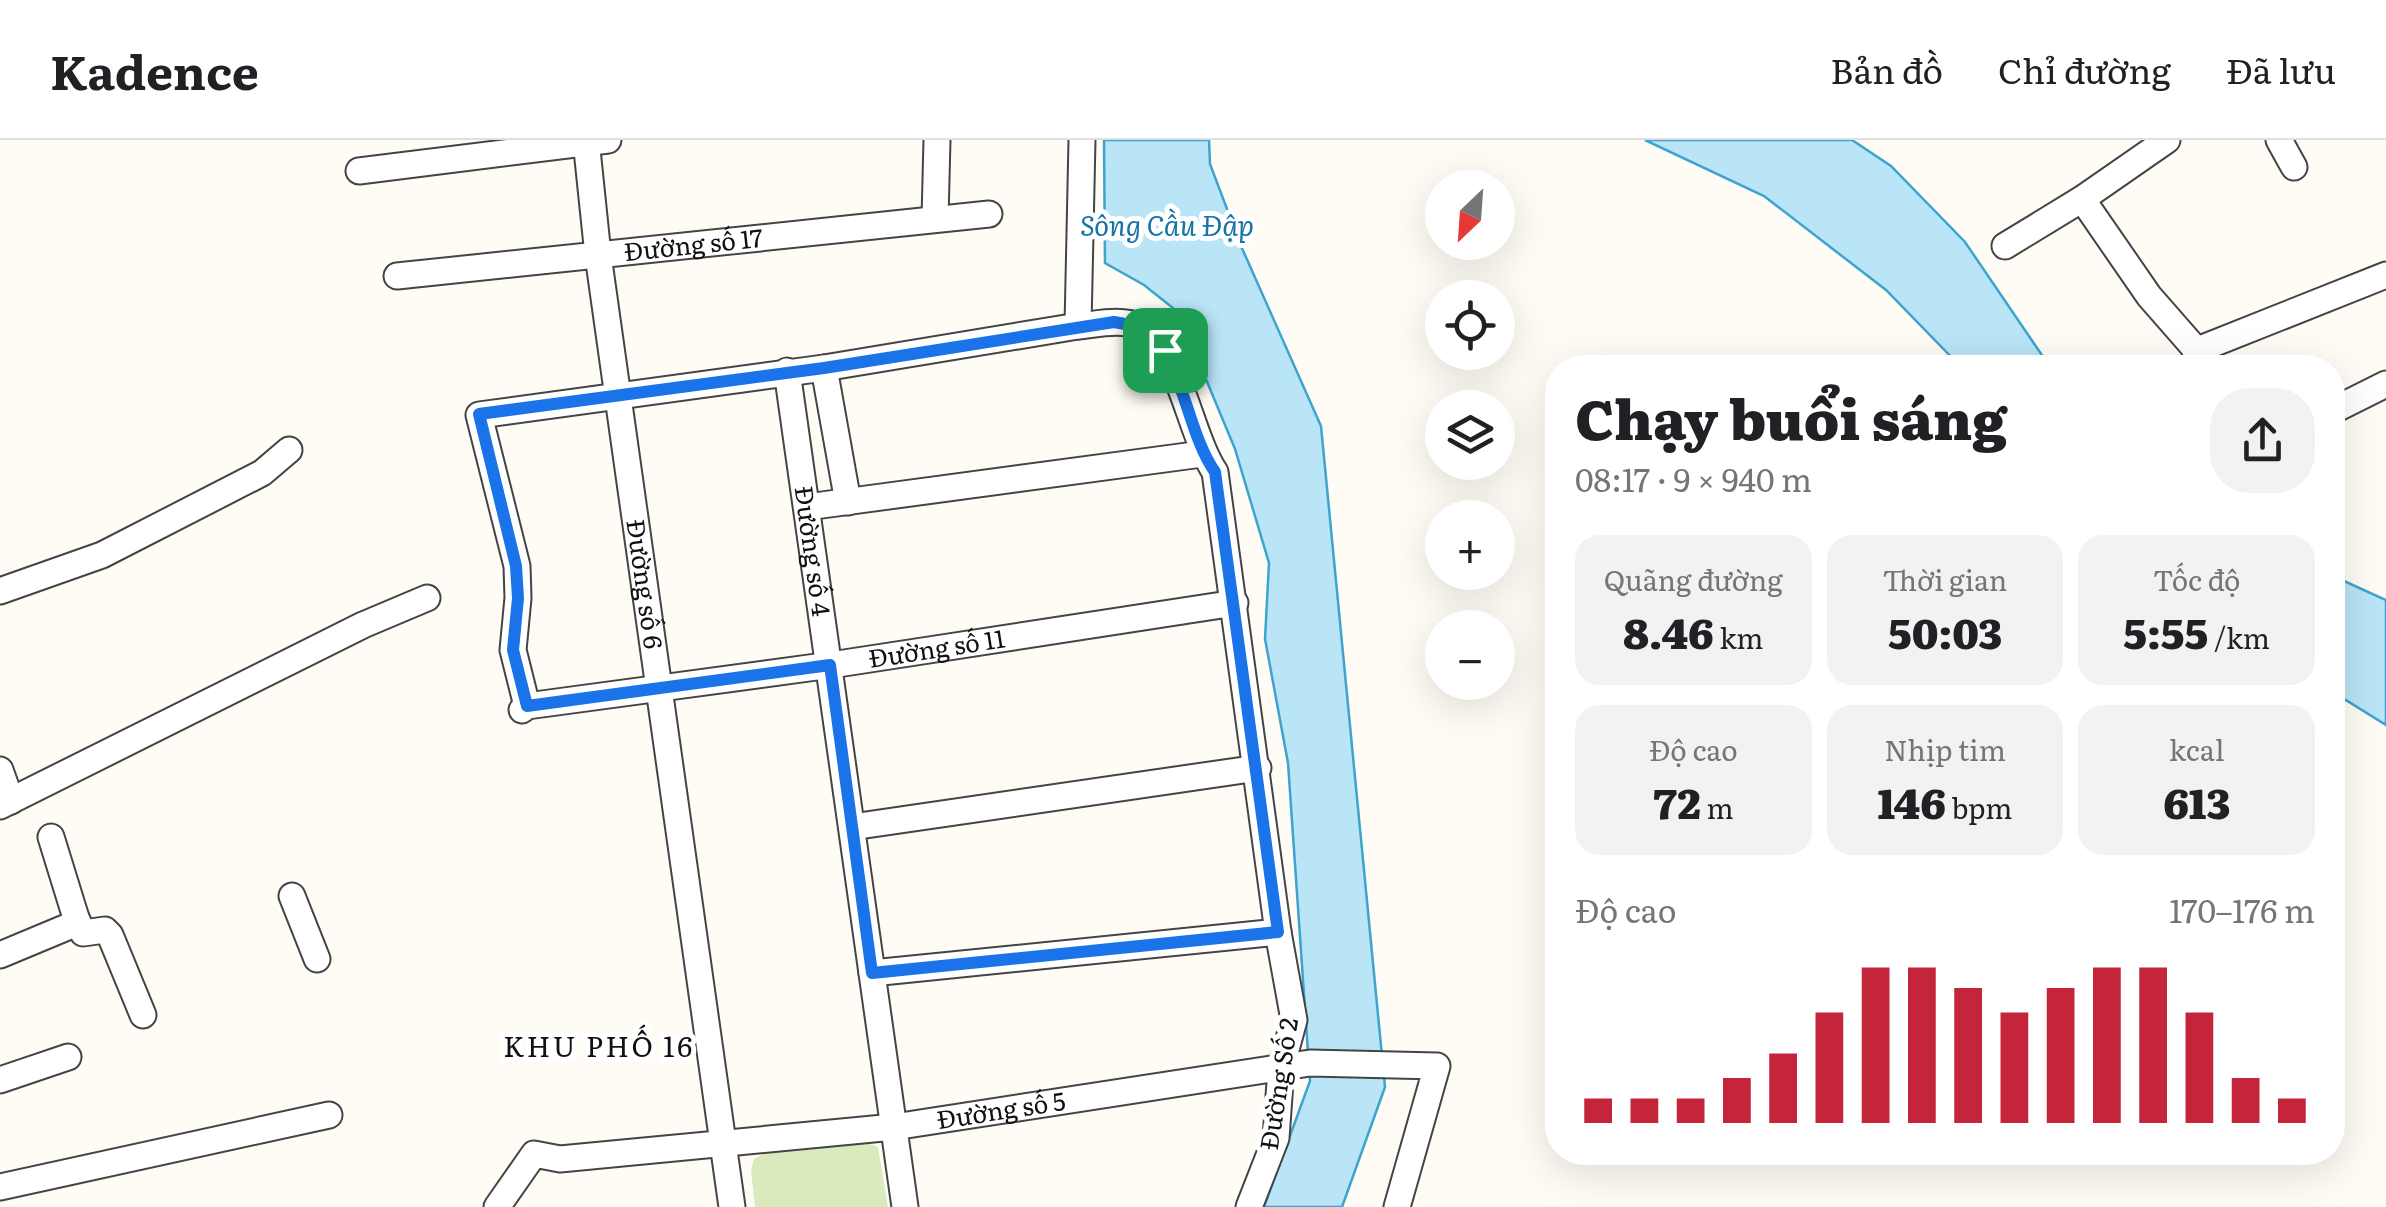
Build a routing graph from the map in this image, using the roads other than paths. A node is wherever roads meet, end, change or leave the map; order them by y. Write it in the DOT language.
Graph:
graph roads {
  1 [pos="937,140"];
  2 [pos="1082,140"];
  3 [pos="2167,140"];
  4 [pos="2278,140"];
  5 [pos="594,141"];
  6 [pos="2294,167"];
  7 [pos="359,171"];
  8 [pos="2082,199"];
  9 [pos="989,214"];
  10 [pos="935,219"];
  11 [pos="2005,246"];
  12 [pos="598,255"];
  13 [pos="2386,275"];
  14 [pos="396,276"];
  15 [pos="1078,326"];
  16 [pos="2201,355"];
  17 [pos="2213,355"];
  18 [pos="824,368"];
  19 [pos="787,371"];
  20 [pos="2386,384"];
  21 [pos="619,395"];
  22 [pos="2345,404"];
  23 [pos="288,450"];
  24 [pos="1202,454"];
  25 [pos="848,502"];
  26 [pos="807,507"];
  27 [pos="0,591"];
  28 [pos="426,598"];
  29 [pos="1235,603"];
  30 [pos="830,665"];
  31 [pos="659,687"];
  32 [pos="525,708"];
  33 [pos="1258,768"];
  34 [pos="0,770"];
  35 [pos="6,803"];
  36 [pos="852,827"];
  37 [pos="51,838"];
  38 [pos="292,896"];
  39 [pos="76,918"];
  40 [pos="1278,932"];
  41 [pos="0,955"];
  42 [pos="317,959"];
  43 [pos="872,973"];
  44 [pos="144,1015"];
  45 [pos="68,1057"];
  46 [pos="1281,1068"];
  47 [pos="0,1080"];
  48 [pos="329,1115"];
  49 [pos="894,1128"];
  50 [pos="722,1146"];
  51 [pos="0,1187"];
  52 [pos="497,1207"];
  53 [pos="732,1207"];
  54 [pos="906,1207"];
  55 [pos="1249,1207"];
  56 [pos="1397,1207"];
  1 -- 10 [label="street"];
  2 -- 15 [label="street"];
  3 -- 8 [label="street"];
  4 -- 6 [label="street"];
  5 -- 7 [label="street"];
  5 -- 12 [label="street, Đường số 6"];
  8 -- 11 [label="street"];
  8 -- 16 [label="street"];
  9 -- 10 [label="street, Đường số 17"];
  10 -- 12 [label="street, Đường số 17"];
  12 -- 14 [label="street, Đường số 17"];
  12 -- 21 [label="street, Đường số 6"];
  13 -- 17 [label="street"];
  15 -- 18 [label="street, Đường Số 2"];
  15 -- 24 [label="street, Đường Số 2"];
  18 -- 19 [label="street, Đường Số 2"];
  18 -- 25 [label="street"];
  19 -- 21 [label="street, Đường Số 2"];
  19 -- 26 [label="street, Đường số 4"];
  20 -- 22 [label="street"];
  21 -- 31 [label="street, Đường số 6"];
  21 -- 32 [label="street, Đường Số 2"];
  23 -- 27 [label="street"];
  24 -- 25 [label="street"];
  24 -- 29 [label="street, Đường Số 2"];
  25 -- 26 [label="street"];
  26 -- 30 [label="street, Đường số 4"];
  28 -- 35 [label="street"];
  29 -- 30 [label="street, Đường số 11"];
  29 -- 33 [label="street, Đường Số 2"];
  30 -- 31 [label="street, Đường số 11"];
  30 -- 36 [label="street, Đường số 4"];
  31 -- 32 [label="street, Đường số 11"];
  31 -- 50 [label="street, Đường số 6"];
  33 -- 36 [label="street"];
  33 -- 40 [label="street, Đường Số 2"];
  34 -- 35 [label="street"];
  36 -- 43 [label="street, Đường số 4"];
  37 -- 39 [label="street"];
  38 -- 42 [label="street"];
  39 -- 41 [label="street"];
  39 -- 44 [label="street"];
  40 -- 43 [label="street"];
  40 -- 46 [label="street, Đường Số 2"];
  43 -- 49 [label="street, Đường số 4"];
  45 -- 47 [label="street"];
  46 -- 49 [label="street, Đường số 5"];
  46 -- 55 [label="street, Đường Số 2"];
  46 -- 56 [label="street, Đường số 5"];
  48 -- 51 [label="street"];
  49 -- 50 [label="street, Đường số 5"];
  49 -- 54 [label="street, Đường số 4"];
  50 -- 52 [label="street, Đường số 5"];
  50 -- 53 [label="street, Đường số 6"];
}
